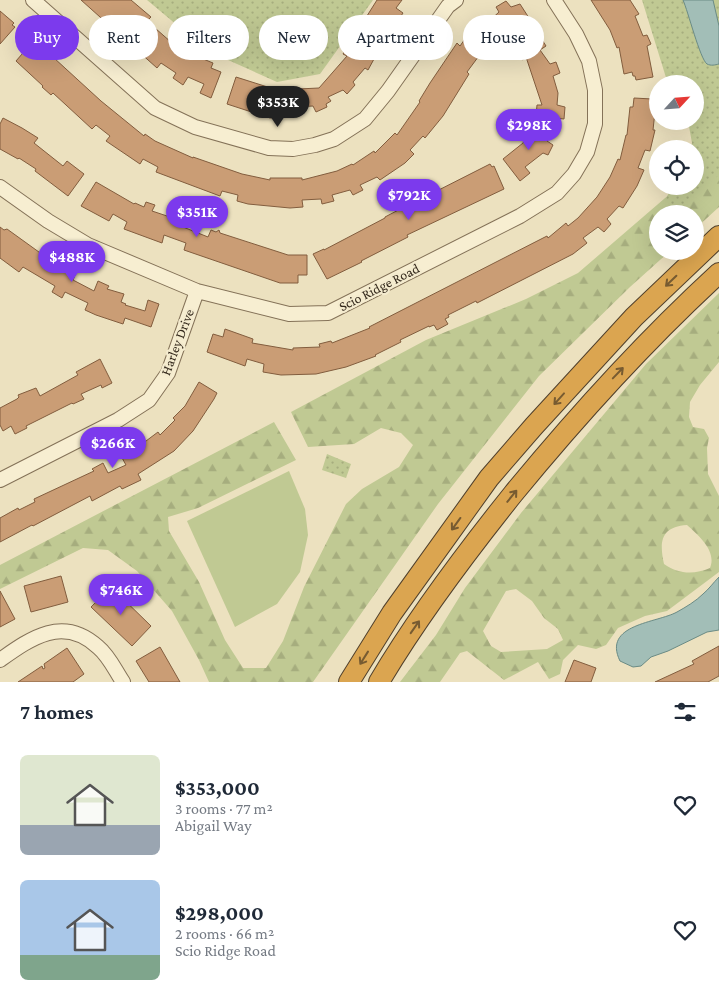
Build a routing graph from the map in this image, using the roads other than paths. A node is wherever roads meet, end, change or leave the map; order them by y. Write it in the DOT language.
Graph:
graph roads {
  1 [pos="33,0"];
  2 [pos="456,0"];
  3 [pos="554,0"];
  4 [pos="0,187"];
  5 [pos="719,236"];
  6 [pos="719,273"];
  7 [pos="196,291"];
  8 [pos="0,480"];
  9 [pos="0,660"];
  10 [pos="123,682"];
  11 [pos="348,682"];
  12 [pos="379,682"];
  1 -- 2 [label="street"];
  3 -- 7 [label="street, Scio Ridge Road"];
  4 -- 7 [label="street, Scio Ridge Road"];
  5 -- 11 [label="highway, one-way"];
  12 -- 6 [label="highway, one-way"];
  7 -- 8 [label="street, Harley Drive"];
  9 -- 10 [label="street"];
}
